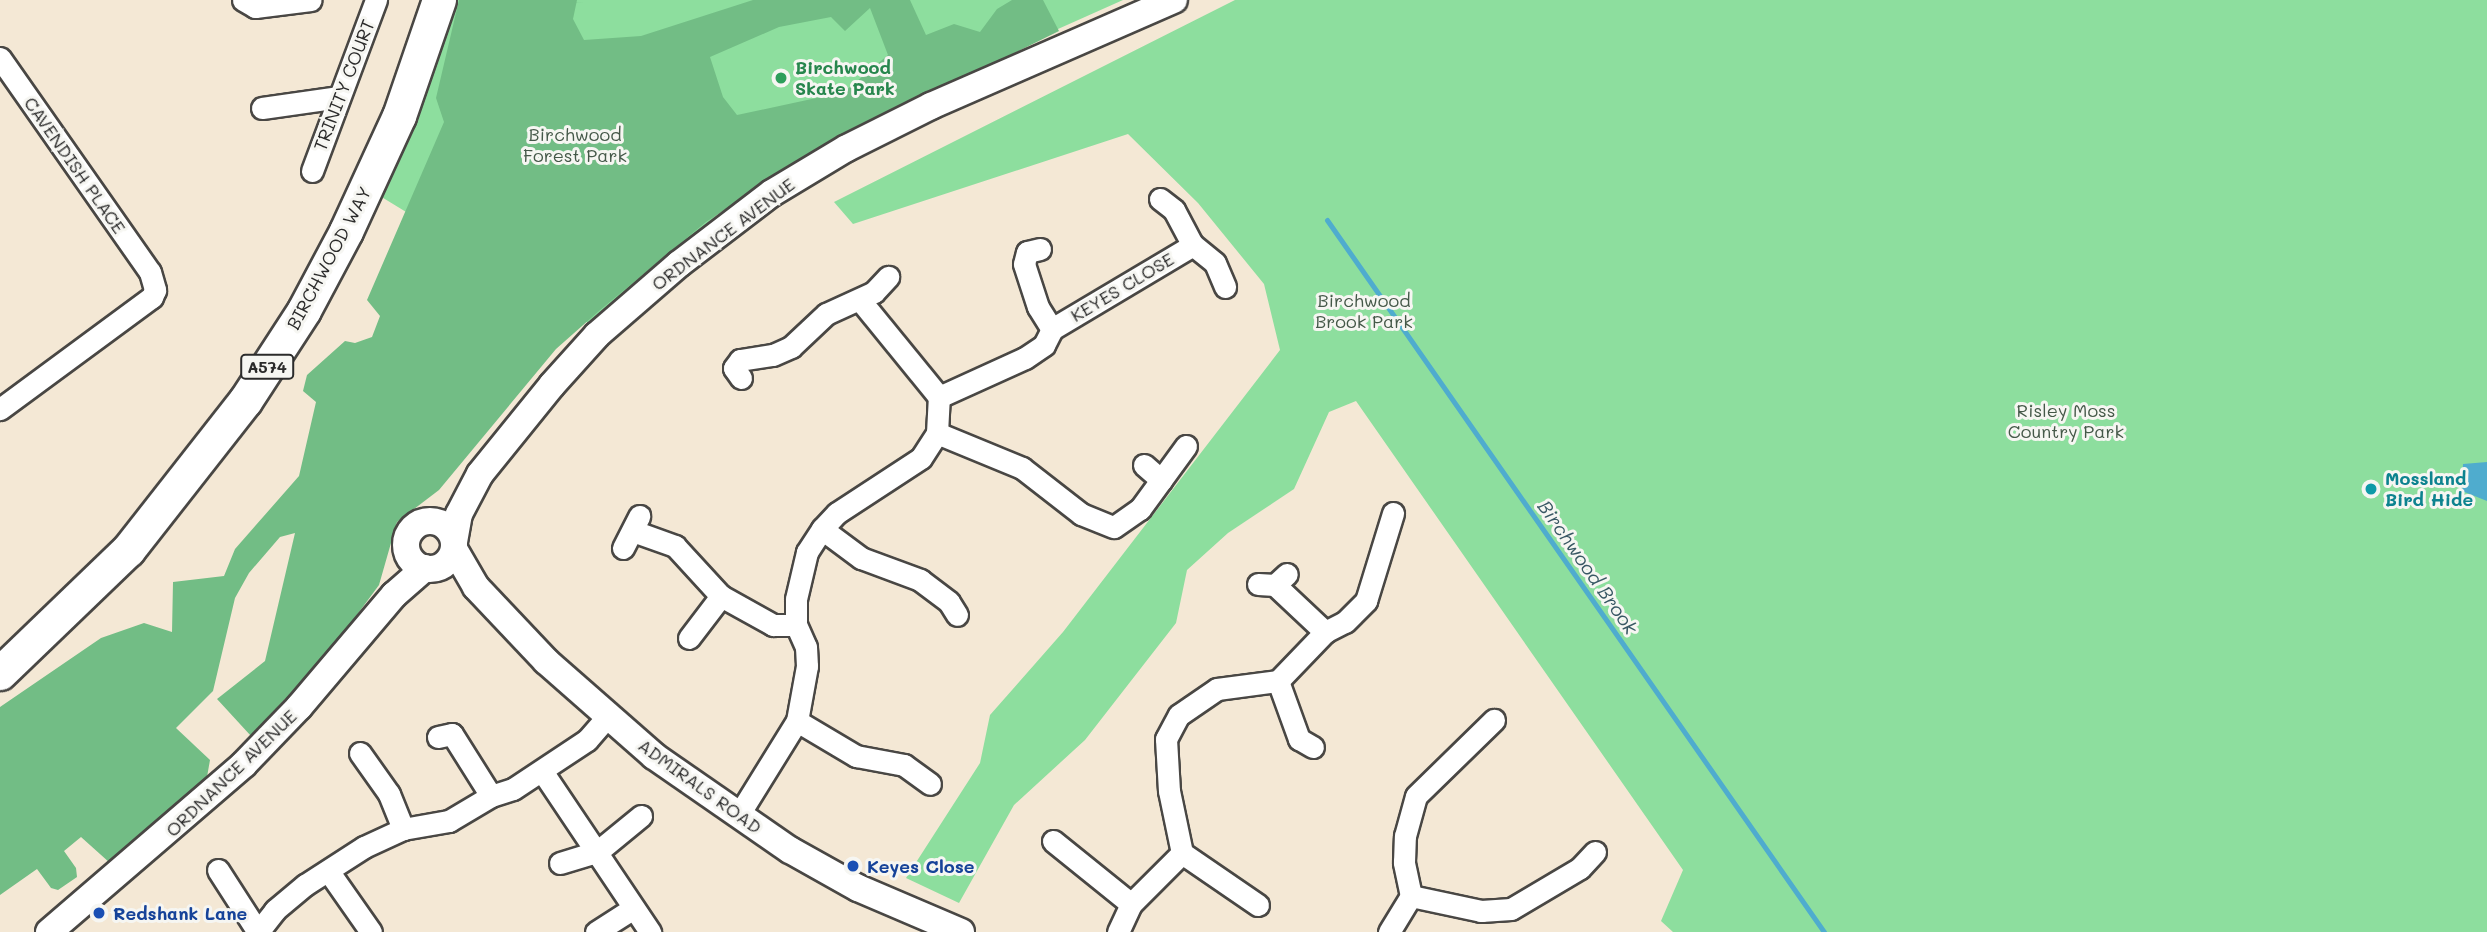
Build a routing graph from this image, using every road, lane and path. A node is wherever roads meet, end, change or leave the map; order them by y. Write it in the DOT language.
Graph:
graph roads {
  1 [pos="243,0"];
  2 [pos="311,0"];
  3 [pos="376,0"];
  4 [pos="439,0"];
  5 [pos="1174,0"];
  6 [pos="0,58"];
  7 [pos="339,97"];
  8 [pos="262,108"];
  9 [pos="312,171"];
  10 [pos="1160,198"];
  11 [pos="1193,245"];
  12 [pos="1040,249"];
  13 [pos="888,277"];
  14 [pos="1225,287"];
  15 [pos="860,300"];
  16 [pos="1052,329"];
  17 [pos="741,379"];
  18 [pos="940,397"];
  19 [pos="0,409"];
  20 [pos="937,433"];
  21 [pos="1186,446"];
  22 [pos="1144,465"];
  23 [pos="480,474"];
  24 [pos="1161,480"];
  25 [pos="1393,513"];
  26 [pos="419,524"];
  27 [pos="822,529"];
  28 [pos="632,531"];
  29 [pos="454,546"];
  30 [pos="406,548"];
  31 [pos="428,569"];
  32 [pos="1273,581"];
  33 [pos="476,587"];
  34 [pos="394,595"];
  35 [pos="721,596"];
  36 [pos="960,618"];
  37 [pos="796,625"];
  38 [pos="1325,632"];
  39 [pos="689,638"];
  40 [pos="0,673"];
  41 [pos="1278,681"];
  42 [pos="607,717"];
  43 [pos="1493,720"];
  44 [pos="797,721"];
  45 [pos="438,737"];
  46 [pos="1313,747"];
  47 [pos="360,753"];
  48 [pos="542,771"];
  49 [pos="930,784"];
  50 [pos="491,796"];
  51 [pos="641,816"];
  52 [pos="738,816"];
  53 [pos="403,829"];
  54 [pos="1053,842"];
  55 [pos="1596,848"];
  56 [pos="597,852"];
  57 [pos="1182,853"];
  58 [pos="560,863"];
  59 [pos="218,870"];
  60 [pos="329,872"];
  61 [pos="1412,897"];
  62 [pos="1131,904"];
  63 [pos="632,909"];
  64 [pos="1261,910"];
  65 [pos="49,932"];
  66 [pos="258,932"];
  67 [pos="371,932"];
  68 [pos="596,932"];
  69 [pos="650,932"];
  70 [pos="961,932"];
  71 [pos="1118,932"];
  72 [pos="1390,932"];
  1 -- 2 [label="street"];
  3 -- 7 [label="street, TRINITY COURT"];
  4 -- 40 [label="main road, BIRCHWOOD WAY / A574"];
  5 -- 23 [label="street, ORDNANCE AVENUE"];
  6 -- 19 [label="street, CAVENDISH PLACE"];
  7 -- 8 [label="street"];
  7 -- 9 [label="street, TRINITY COURT"];
  10 -- 11 [label="street, KEYES CLOSE"];
  11 -- 14 [label="street, KEYES CLOSE"];
  11 -- 16 [label="street, KEYES CLOSE"];
  12 -- 16 [label="street, KEYES CLOSE"];
  13 -- 15 [label="street"];
  15 -- 17 [label="street"];
  15 -- 18 [label="street"];
  16 -- 18 [label="street, KEYES CLOSE"];
  18 -- 20 [label="street"];
  20 -- 24 [label="street"];
  20 -- 27 [label="street"];
  21 -- 24 [label="street"];
  22 -- 24 [label="street"];
  23 -- 26 [label="street, ORDNANCE AVENUE"];
  23 -- 29 [label="street, ORDNANCE AVENUE"];
  25 -- 38 [label="street"];
  26 -- 29 [label="street"];
  26 -- 30 [label="street"];
  27 -- 36 [label="street"];
  27 -- 37 [label="street"];
  28 -- 35 [label="street"];
  29 -- 31 [label="street"];
  29 -- 33 [label="street, ADMIRALS ROAD"];
  30 -- 31 [label="street"];
  30 -- 34 [label="street, ORDNANCE AVENUE"];
  31 -- 33 [label="street, ADMIRALS ROAD"];
  31 -- 34 [label="street, ORDNANCE AVENUE"];
  32 -- 38 [label="street"];
  33 -- 42 [label="street, ADMIRALS ROAD"];
  34 -- 65 [label="street, ORDNANCE AVENUE"];
  35 -- 37 [label="street"];
  35 -- 39 [label="street"];
  37 -- 44 [label="street"];
  38 -- 41 [label="street"];
  41 -- 46 [label="street"];
  41 -- 57 [label="street"];
  42 -- 48 [label="street"];
  42 -- 52 [label="street, ADMIRALS ROAD"];
  43 -- 61 [label="street"];
  44 -- 49 [label="street"];
  44 -- 52 [label="street"];
  45 -- 50 [label="street"];
  47 -- 53 [label="street"];
  48 -- 50 [label="street"];
  48 -- 56 [label="street"];
  50 -- 53 [label="street"];
  51 -- 56 [label="street"];
  52 -- 70 [label="street, ADMIRALS ROAD"];
  53 -- 60 [label="street"];
  54 -- 62 [label="street"];
  55 -- 61 [label="street"];
  56 -- 58 [label="street"];
  56 -- 63 [label="street"];
  57 -- 62 [label="street"];
  57 -- 64 [label="street"];
  59 -- 66 [label="street"];
  60 -- 66 [label="street"];
  60 -- 67 [label="street"];
  61 -- 72 [label="street"];
  62 -- 71 [label="street"];
  63 -- 68 [label="street"];
  63 -- 69 [label="street"];
}
